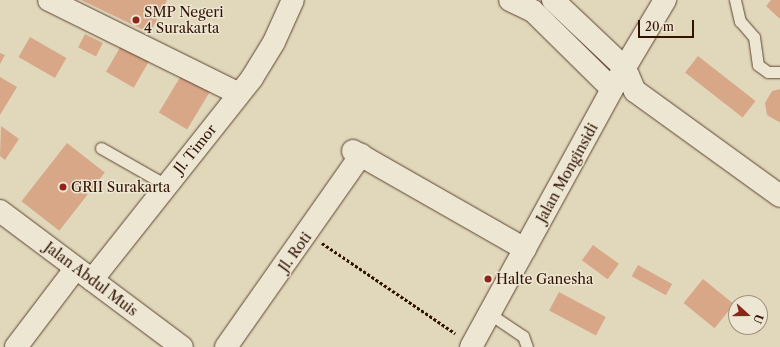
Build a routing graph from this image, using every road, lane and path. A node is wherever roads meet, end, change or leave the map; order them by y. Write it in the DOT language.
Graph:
graph roads {
  1 [pos="49,0"];
  2 [pos="293,0"];
  3 [pos="510,0"];
  4 [pos="553,0"];
  5 [pos="665,0"];
  6 [pos="735,0"];
  7 [pos="541,5"];
  8 [pos="625,68"];
  9 [pos="780,72"];
  10 [pos="612,89"];
  11 [pos="635,91"];
  12 [pos="240,94"];
  13 [pos="101,148"];
  14 [pos="166,185"];
  15 [pos="780,196"];
  16 [pos="0,211"];
  17 [pos="307,234"];
  18 [pos="525,249"];
  19 [pos="84,274"];
  20 [pos="490,314"];
  21 [pos="472,345"];
  22 [pos="16,347"];
  23 [pos="182,347"];
  24 [pos="226,347"];
  25 [pos="527,347"];
  1 -- 12 [label="street"];
  2 -- 12 [label="street, Jl. Timor"];
  3 -- 7 [label="street"];
  4 -- 8 [label="street"];
  5 -- 8 [label="street, Jalan Monginsidi"];
  6 -- 9 [label="lane"];
  7 -- 10 [label="street"];
  8 -- 10 [label="street, Jalan Monginsidi"];
  8 -- 11 [label="street"];
  10 -- 11 [label="street"];
  10 -- 18 [label="street, Jalan Monginsidi"];
  11 -- 15 [label="street"];
  12 -- 14 [label="street, Jl. Timor"];
  13 -- 14 [label="lane"];
  14 -- 19 [label="street, Jl. Timor"];
  16 -- 19 [label="street, Jalan Abdul Muis"];
  17 -- 18 [label="street, Jl. Roti"];
  17 -- 21 [label="path"];
  17 -- 24 [label="street, Jl. Roti"];
  18 -- 20 [label="street, Jalan Monginsidi"];
  19 -- 22 [label="street, Jl. Timor"];
  19 -- 23 [label="street, Jalan Abdul Muis"];
  20 -- 21 [label="street, Jalan Monginsidi"];
  20 -- 25 [label="lane"];
}
